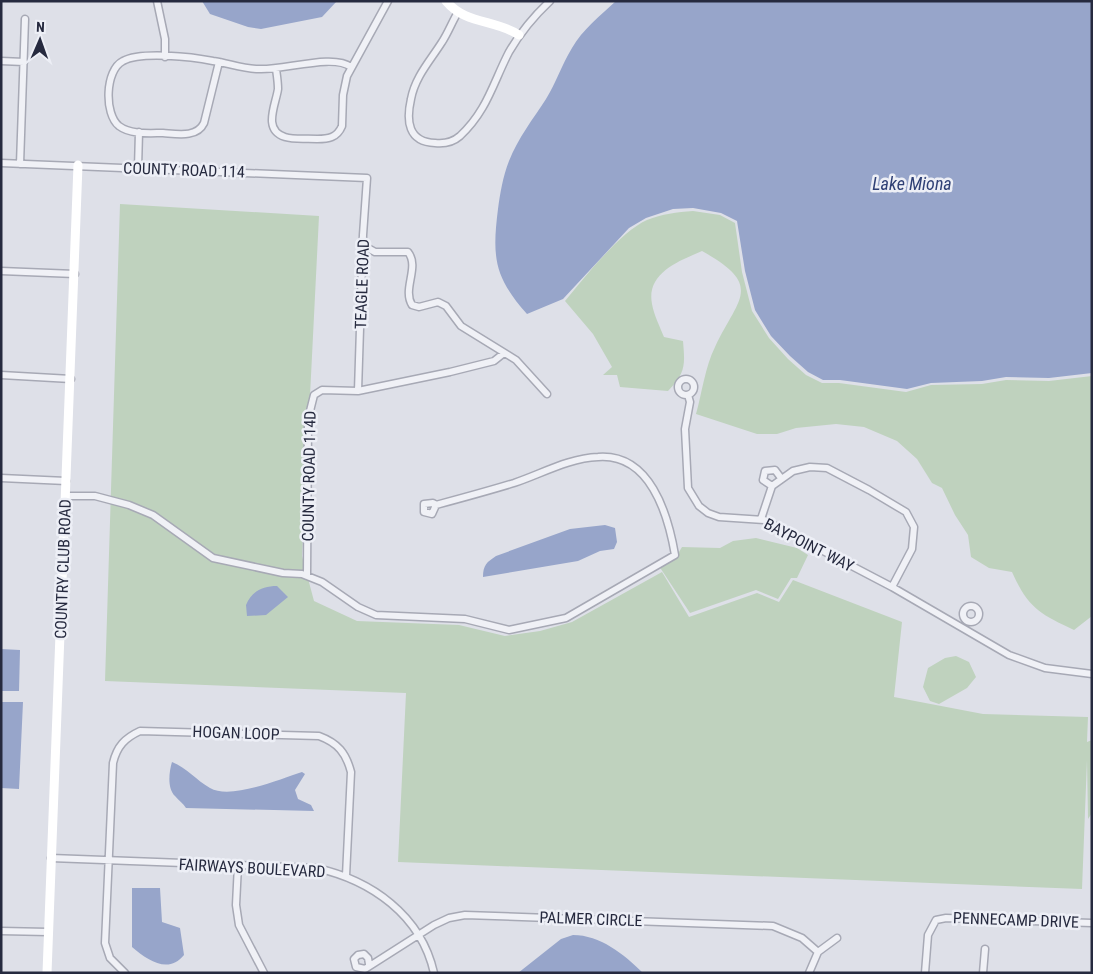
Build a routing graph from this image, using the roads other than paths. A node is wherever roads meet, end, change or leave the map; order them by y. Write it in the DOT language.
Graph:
graph roads {
  1 [pos="157,1"];
  2 [pos="388,1"];
  3 [pos="446,1"];
  4 [pos="550,1"];
  5 [pos="458,12"];
  6 [pos="25,19"];
  7 [pos="520,35"];
  8 [pos="165,56"];
  9 [pos="1,61"];
  10 [pos="24,62"];
  11 [pos="219,62"];
  12 [pos="351,67"];
  13 [pos="276,69"];
  14 [pos="139,132"];
  15 [pos="1,163"];
  16 [pos="20,164"];
  17 [pos="78,165"];
  18 [pos="138,168"];
  19 [pos="367,178"];
  20 [pos="364,246"];
  21 [pos="1,271"];
  22 [pos="75,274"];
  23 [pos="504,353"];
  24 [pos="1,375"];
  25 [pos="71,378"];
  26 [pos="358,390"];
  27 [pos="547,394"];
  28 [pos="688,395"];
  29 [pos="1,478"];
  30 [pos="781,478"];
  31 [pos="66,481"];
  32 [pos="772,486"];
  33 [pos="66,496"];
  34 [pos="436,505"];
  35 [pos="761,519"];
  36 [pos="307,576"];
  37 [pos="892,587"];
  38 [pos="966,620"];
  39 [pos="962,627"];
  40 [pos="1092,674"];
  41 [pos="52,858"];
  42 [pos="108,862"];
  43 [pos="238,865"];
  44 [pos="346,876"];
  45 [pos="1092,922"];
  46 [pos="1,931"];
  47 [pos="48,932"];
  48 [pos="418,934"];
  49 [pos="837,938"];
  50 [pos="986,949"];
  51 [pos="818,952"];
  52 [pos="369,964"];
  53 [pos="47,973"];
  54 [pos="125,973"];
  55 [pos="264,973"];
  56 [pos="434,973"];
  57 [pos="809,973"];
  58 [pos="925,973"];
  59 [pos="983,973"];
  1 -- 8 [label="street"];
  2 -- 12 [label="street"];
  3 -- 5 [label="street"];
  4 -- 7 [label="street"];
  5 -- 7 [label="street"];
  5 -- 7 [label="street"];
  6 -- 10 [label="street"];
  8 -- 11 [label="street"];
  8 -- 14 [label="street"];
  9 -- 10 [label="street"];
  10 -- 16 [label="street"];
  11 -- 13 [label="street"];
  11 -- 14 [label="street"];
  12 -- 13 [label="street"];
  12 -- 13 [label="street"];
  14 -- 18 [label="street"];
  15 -- 16 [label="street, COUNTY ROAD 114"];
  16 -- 17 [label="street, COUNTY ROAD 114"];
  17 -- 18 [label="street, COUNTY ROAD 114"];
  17 -- 22 [label="street, COUNTRY CLUB ROAD"];
  18 -- 19 [label="street, COUNTY ROAD 114"];
  19 -- 20 [label="street, TEAGLE ROAD"];
  20 -- 23 [label="street"];
  20 -- 26 [label="street, TEAGLE ROAD"];
  21 -- 22 [label="street"];
  22 -- 25 [label="street, COUNTRY CLUB ROAD"];
  23 -- 26 [label="street, COUNTY ROAD 114D"];
  23 -- 27 [label="street"];
  24 -- 25 [label="street"];
  25 -- 31 [label="street, COUNTRY CLUB ROAD"];
  26 -- 36 [label="street, COUNTY ROAD 114D"];
  28 -- 35 [label="street, BAYPOINT WAY"];
  29 -- 31 [label="street"];
  30 -- 32 [label="street"];
  30 -- 32 [label="street"];
  30 -- 37 [label="street"];
  31 -- 33 [label="street, COUNTRY CLUB ROAD"];
  32 -- 35 [label="street"];
  33 -- 36 [label="street"];
  33 -- 41 [label="street, COUNTRY CLUB ROAD"];
  34 -- 36 [label="street"];
  35 -- 37 [label="street, BAYPOINT WAY"];
  37 -- 39 [label="street, BAYPOINT WAY"];
  38 -- 39 [label="street"];
  39 -- 40 [label="street, BAYPOINT WAY"];
  41 -- 42 [label="street, FAIRWAYS BOULEVARD"];
  41 -- 47 [label="street, COUNTRY CLUB ROAD"];
  42 -- 43 [label="street, FAIRWAYS BOULEVARD"];
  42 -- 44 [label="street, HOGAN LOOP"];
  42 -- 54 [label="street, HOGAN LOOP"];
  43 -- 44 [label="street, FAIRWAYS BOULEVARD"];
  43 -- 55 [label="street"];
  44 -- 48 [label="street, FAIRWAYS BOULEVARD"];
  45 -- 58 [label="street, PENNECAMP DRIVE"];
  46 -- 47 [label="street"];
  47 -- 53 [label="street, COUNTRY CLUB ROAD"];
  48 -- 51 [label="street, PALMER CIRCLE"];
  48 -- 52 [label="street, PALMER CIRCLE"];
  48 -- 56 [label="street, FAIRWAYS BOULEVARD"];
  49 -- 51 [label="street"];
  50 -- 59 [label="street"];
  51 -- 57 [label="street"];
}
